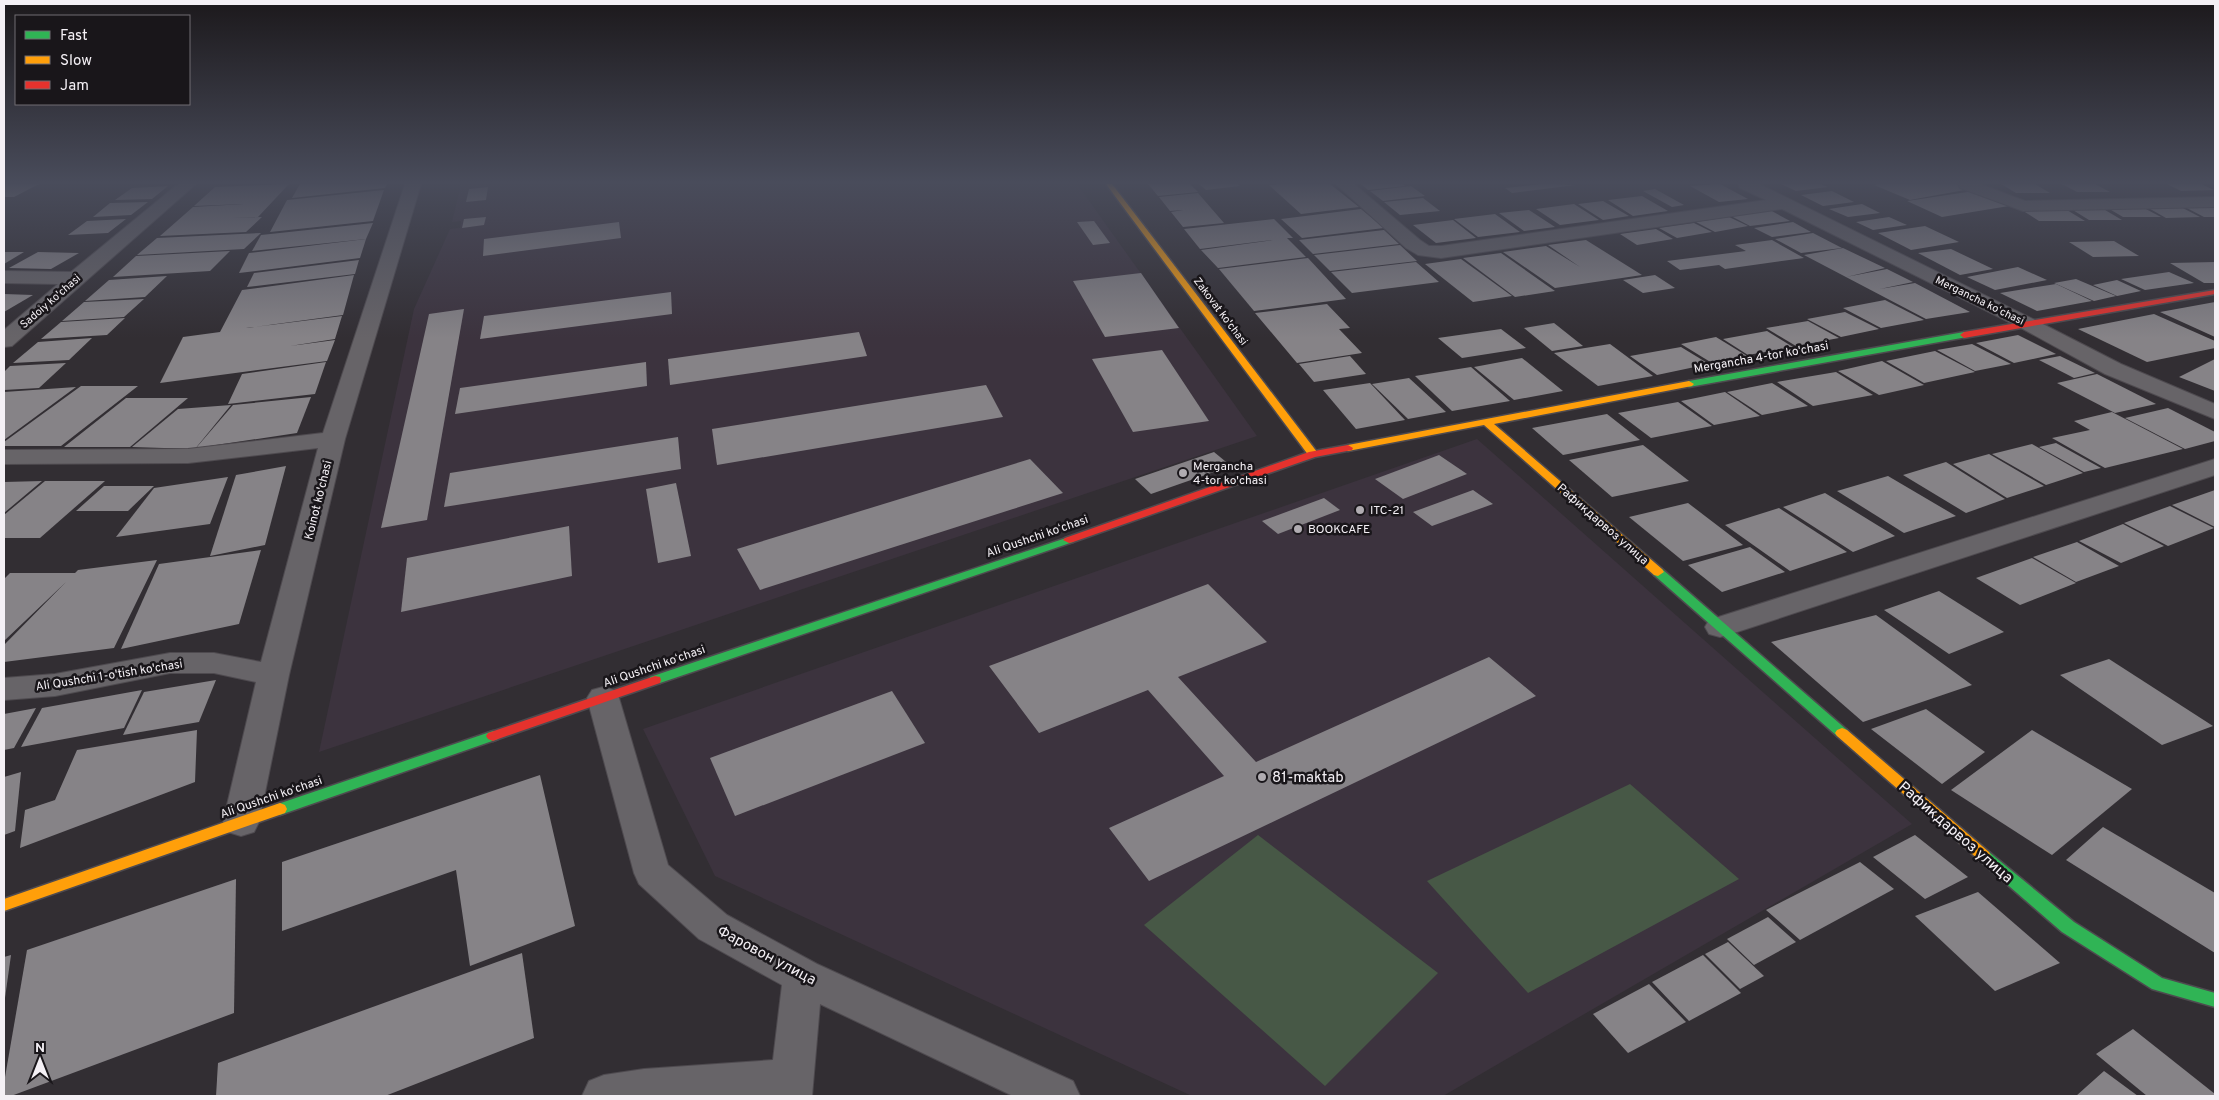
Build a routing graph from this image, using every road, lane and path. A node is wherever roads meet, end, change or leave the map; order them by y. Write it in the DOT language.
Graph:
graph roads {
  1 [pos="127,235"];
  2 [pos="397,235"];
  3 [pos="1149,235"];
  4 [pos="1403,235"];
  5 [pos="1557,235"];
  6 [pos="1850,235"];
  7 [pos="4,278"];
  8 [pos="76,278"];
  9 [pos="2215,292"];
  10 [pos="2030,325"];
  11 [pos="4,341"];
  12 [pos="2215,412"];
  13 [pos="1486,421"];
  14 [pos="333,439"];
  15 [pos="1313,454"];
  16 [pos="4,457"];
  17 [pos="2215,467"];
  18 [pos="1720,627"];
  19 [pos="273,675"];
  20 [pos="4,689"];
  21 [pos="603,698"];
  22 [pos="241,822"];
  23 [pos="4,905"];
  24 [pos="803,976"];
  25 [pos="2215,1000"];
  26 [pos="791,1088"];
  27 [pos="604,1096"];
  28 [pos="1058,1096"];
  1 -- 8 [label="street, Sadoiy ko'chasi"];
  2 -- 14 [label="street, Koinot ko'chasi"];
  3 -- 15 [label="main road, Zakovat ko'chasi"];
  4 -- 5 [label="street"];
  6 -- 10 [label="street, Mergancha koʻchasi"];
  7 -- 8 [label="street"];
  8 -- 11 [label="street, Sadoiy ko'chasi"];
  9 -- 10 [label="main road, Mergancha 4-tor ko'chasi"];
  10 -- 12 [label="street, Mergancha koʻchasi"];
  10 -- 13 [label="main road, Mergancha 4-tor ko'chasi"];
  13 -- 15 [label="main road, Mergancha 4-tor ko'chasi"];
  13 -- 18 [label="main road, Рафикдарвоз улица"];
  14 -- 16 [label="street"];
  14 -- 19 [label="street, Koinot ko'chasi"];
  15 -- 21 [label="main road, Ali Qushchi koʻchasi"];
  17 -- 18 [label="street"];
  18 -- 25 [label="main road, Рафикдарвоз улица"];
  19 -- 20 [label="street, Ali Qushchi 1-o'tish ko'chasi"];
  19 -- 22 [label="street, Koinot ko'chasi"];
  21 -- 22 [label="main road, Ali Qushchi koʻchasi"];
  21 -- 24 [label="street, Фаровон улица"];
  22 -- 23 [label="main road, Ali Qushchi koʻchasi"];
  24 -- 26 [label="street"];
  24 -- 28 [label="street, Фаровон улица"];
  26 -- 27 [label="street"];
}
